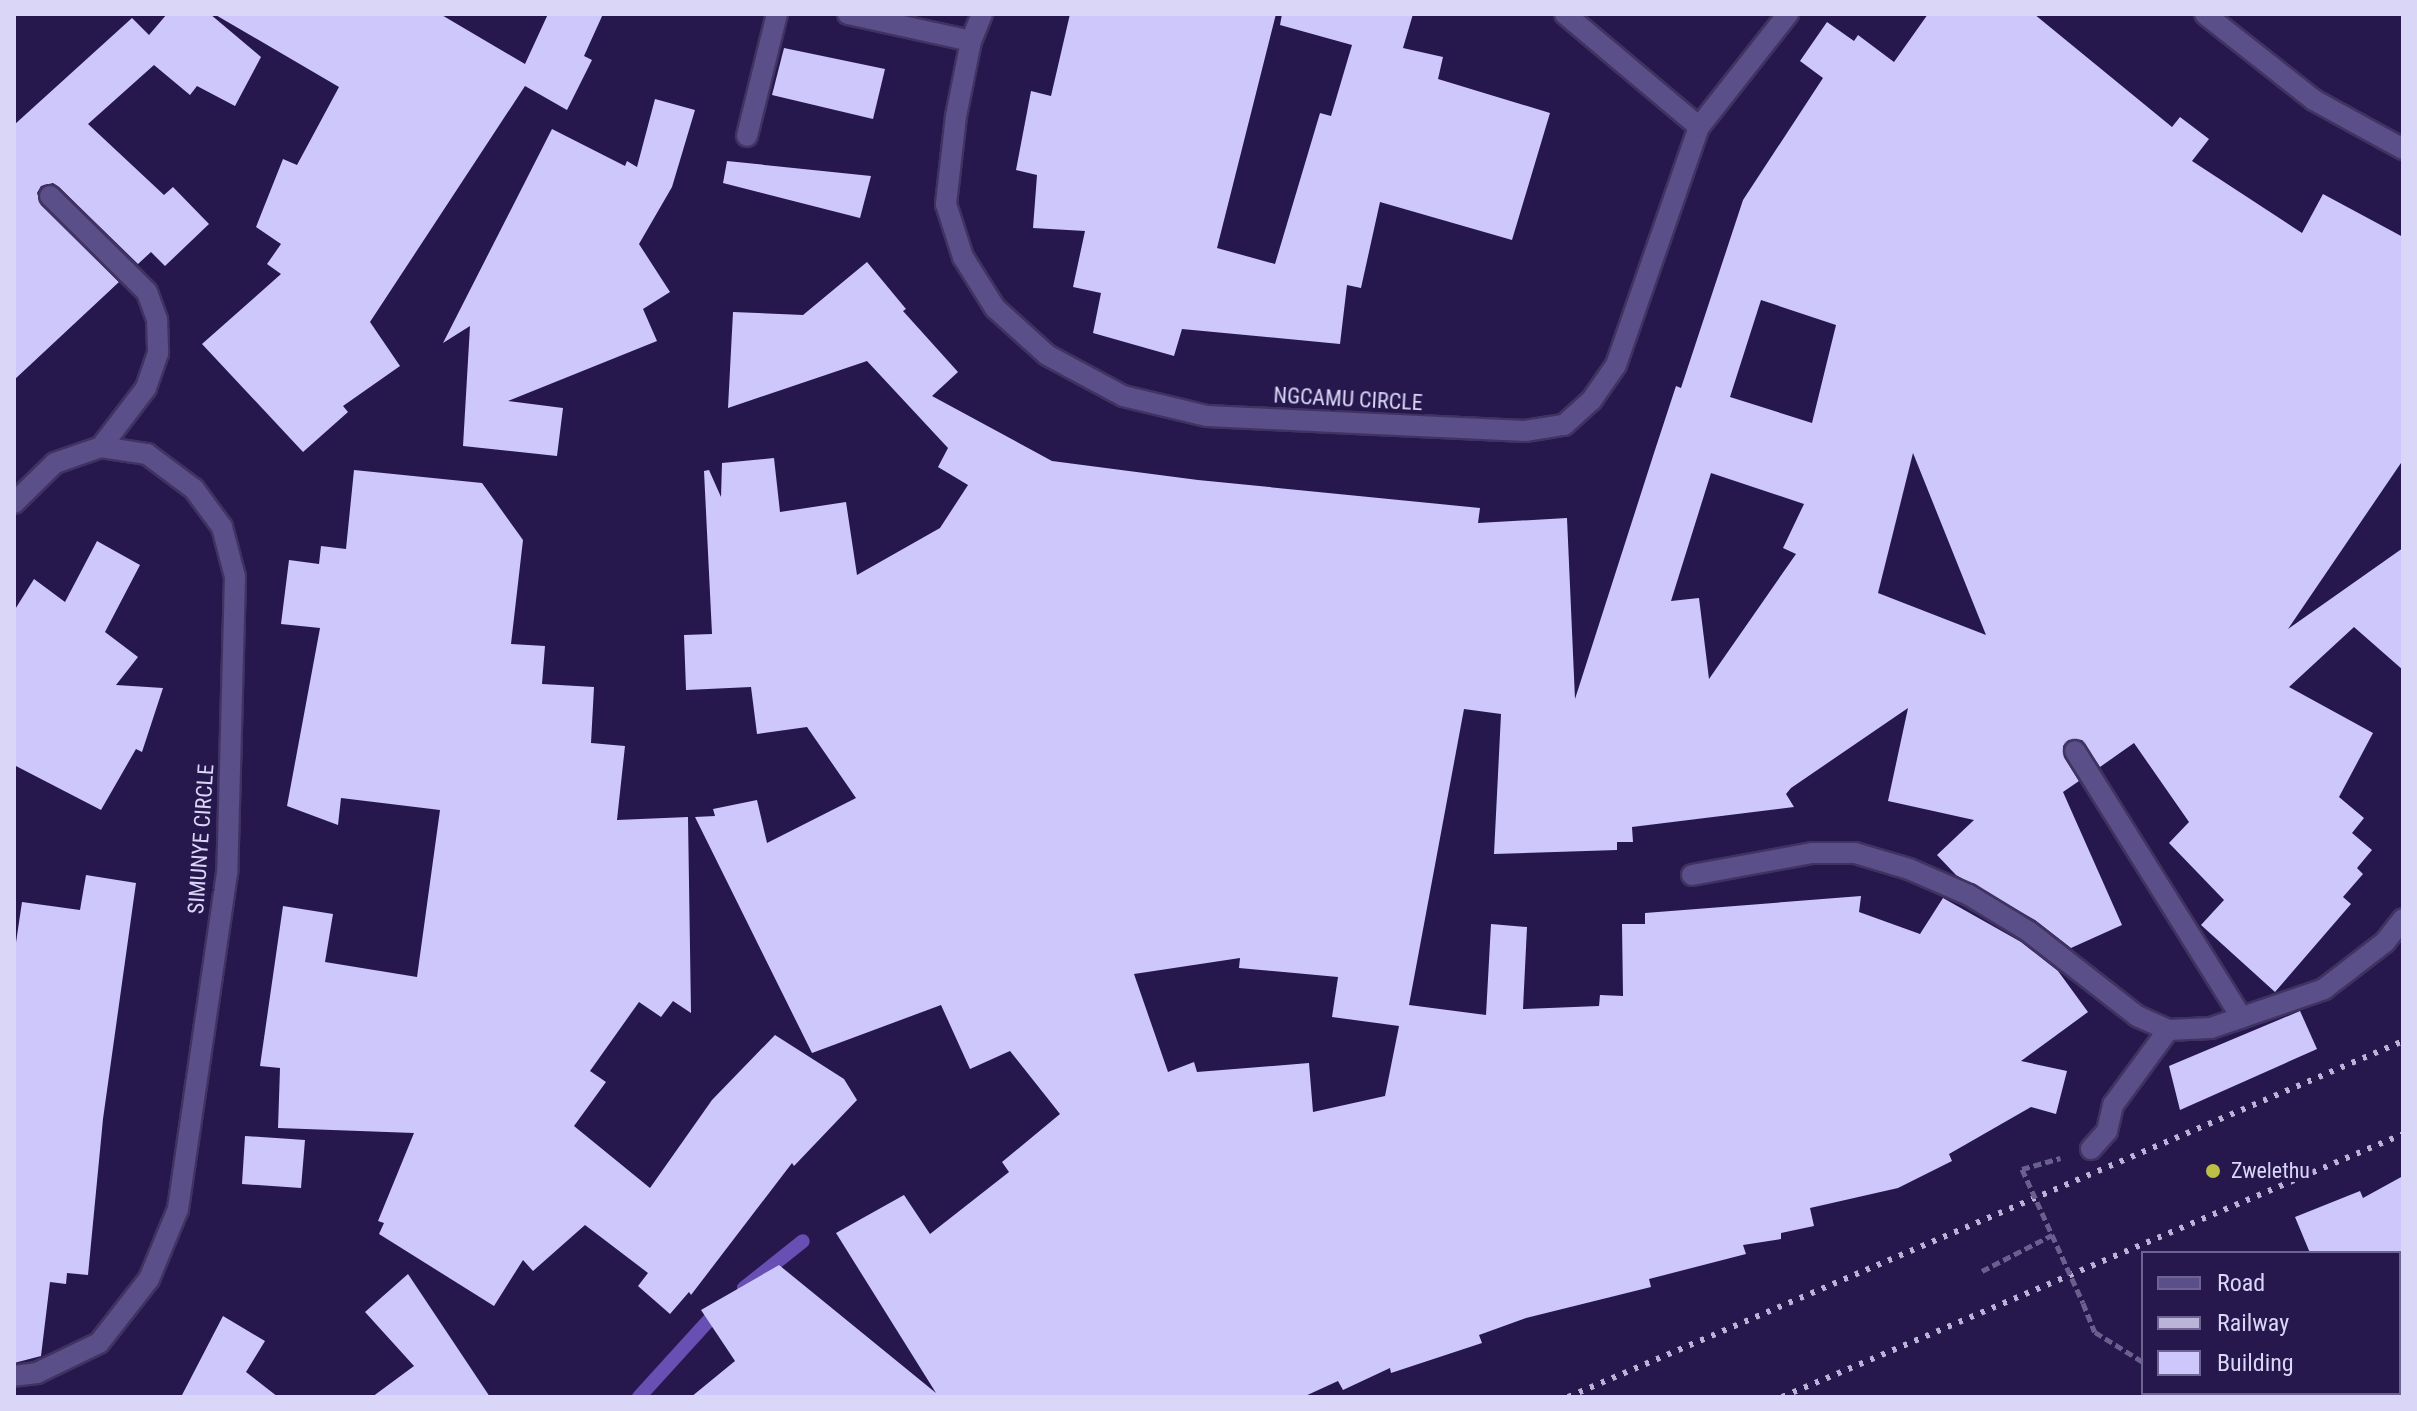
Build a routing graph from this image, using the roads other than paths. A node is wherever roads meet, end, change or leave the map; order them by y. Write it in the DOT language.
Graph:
graph roads {
  1 [pos="777,14"];
  2 [pos="848,14"];
  3 [pos="982,14"];
  4 [pos="1565,14"];
  5 [pos="1788,14"];
  6 [pos="2205,14"];
  7 [pos="971,41"];
  8 [pos="1699,127"];
  9 [pos="747,136"];
  10 [pos="2403,149"];
  11 [pos="50,196"];
  12 [pos="101,447"];
  13 [pos="14,503"];
  14 [pos="2075,751"];
  15 [pos="1692,875"];
  16 [pos="2403,919"];
  17 [pos="2241,1017"];
  18 [pos="2168,1030"];
  19 [pos="2091,1149"];
  20 [pos="14,1376"];
  1 -- 9 [label="street"];
  2 -- 7 [label="street"];
  3 -- 7 [label="street, NGCAMU CIRCLE"];
  4 -- 8 [label="street"];
  5 -- 8 [label="street, NGCAMU CIRCLE"];
  6 -- 10 [label="street"];
  7 -- 8 [label="street, NGCAMU CIRCLE"];
  11 -- 12 [label="street"];
  12 -- 13 [label="street, SIMUNYE CIRCLE"];
  12 -- 20 [label="street, SIMUNYE CIRCLE"];
  14 -- 17 [label="street"];
  15 -- 18 [label="street"];
  16 -- 17 [label="street"];
  17 -- 18 [label="street"];
  18 -- 19 [label="street"];
}
